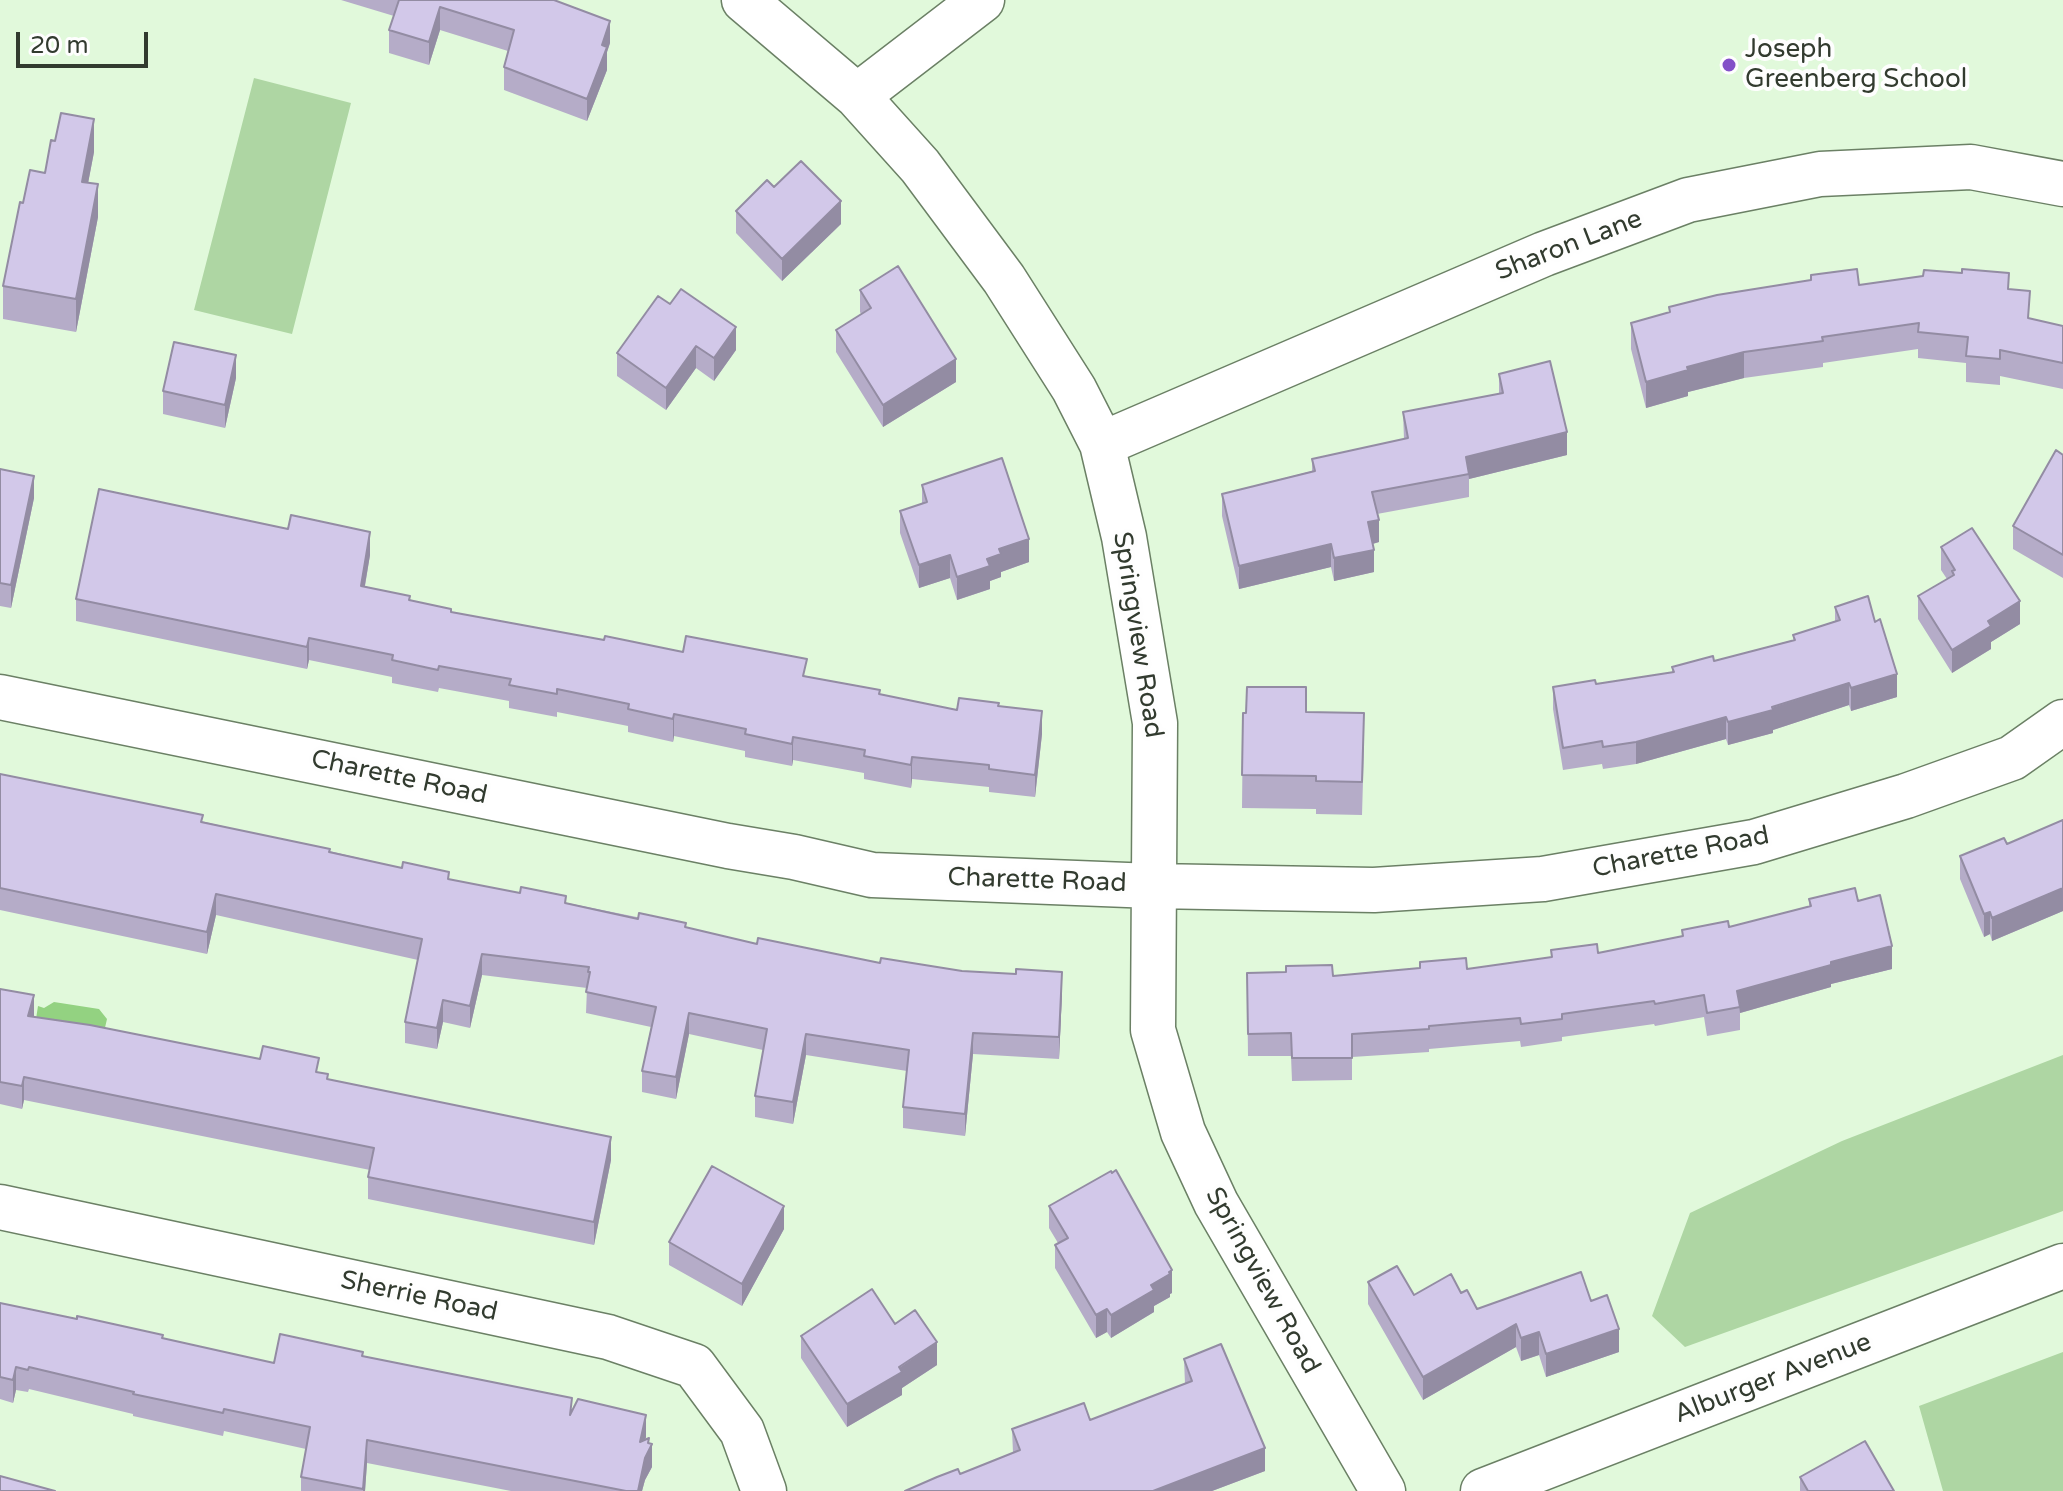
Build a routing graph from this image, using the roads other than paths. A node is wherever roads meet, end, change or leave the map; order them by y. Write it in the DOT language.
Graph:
graph roads {
  1 [pos="744,0"];
  2 [pos="982,0"];
  3 [pos="857,96"];
  4 [pos="2063,184"];
  5 [pos="1102,444"];
  6 [pos="0,697"];
  7 [pos="2063,722"];
  8 [pos="1153,886"];
  9 [pos="0,1207"];
  10 [pos="2063,1266"];
  11 [pos="764,1491"];
  12 [pos="1383,1491"];
  13 [pos="1483,1491"];
  1 -- 3 [label="street, Springview Road"];
  2 -- 3 [label="street"];
  3 -- 5 [label="street, Springview Road"];
  4 -- 5 [label="street, Sharon Lane"];
  5 -- 8 [label="street, Springview Road"];
  6 -- 8 [label="street, Charette Road"];
  7 -- 8 [label="street, Charette Road"];
  8 -- 12 [label="street, Springview Road"];
  9 -- 11 [label="street, Sherrie Road"];
  10 -- 13 [label="street, Alburger Avenue"];
}
